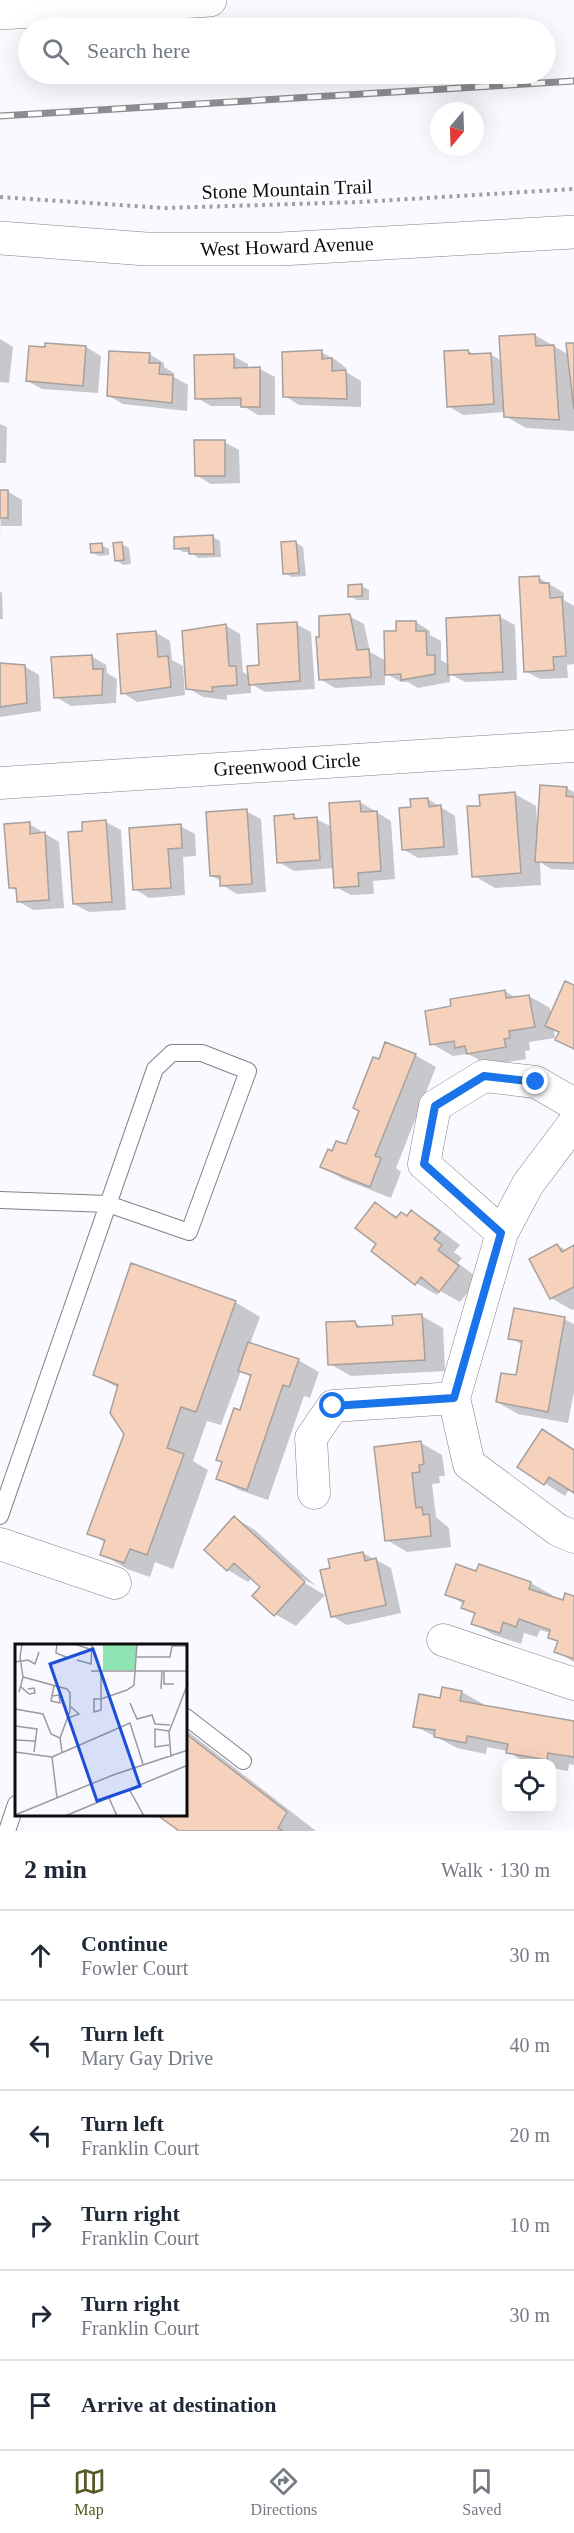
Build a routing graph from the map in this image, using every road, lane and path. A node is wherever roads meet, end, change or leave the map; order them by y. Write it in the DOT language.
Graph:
graph roads {
  1 [pos="210,0"];
  2 [pos="144,2"];
  3 [pos="0,13"];
  4 [pos="574,189"];
  5 [pos="0,197"];
  6 [pos="574,232"];
  7 [pos="0,238"];
  8 [pos="574,746"];
  9 [pos="0,783"];
  10 [pos="574,1104"];
  11 [pos="574,1123"];
  12 [pos="0,1200"];
  13 [pos="108,1204"];
  14 [pos="501,1233"];
  15 [pos="454,1398"];
  16 [pos="315,1493"];
  17 [pos="0,1516"];
  18 [pos="574,1537"];
  19 [pos="0,1544"];
  20 [pos="115,1583"];
  21 [pos="443,1640"];
  22 [pos="574,1684"];
  23 [pos="188,1719"];
  24 [pos="243,1761"];
  25 [pos="15,1812"];
  26 [pos="13,1828"];
  1 -- 2 [label="main road"];
  2 -- 3 [label="main road"];
  4 -- 5 [label="path, Stone Mountain Trail"];
  6 -- 7 [label="main road, West Howard Avenue"];
  8 -- 9 [label="street, Greenwood Circle"];
  10 -- 14 [label="street"];
  11 -- 14 [label="street"];
  12 -- 13 [label="lane"];
  13 -- 13 [label="lane"];
  13 -- 17 [label="lane"];
  14 -- 15 [label="street"];
  15 -- 16 [label="street"];
  15 -- 18 [label="street"];
  19 -- 20 [label="street"];
  21 -- 22 [label="street"];
  23 -- 24 [label="lane"];
  25 -- 26 [label="lane"];
}
